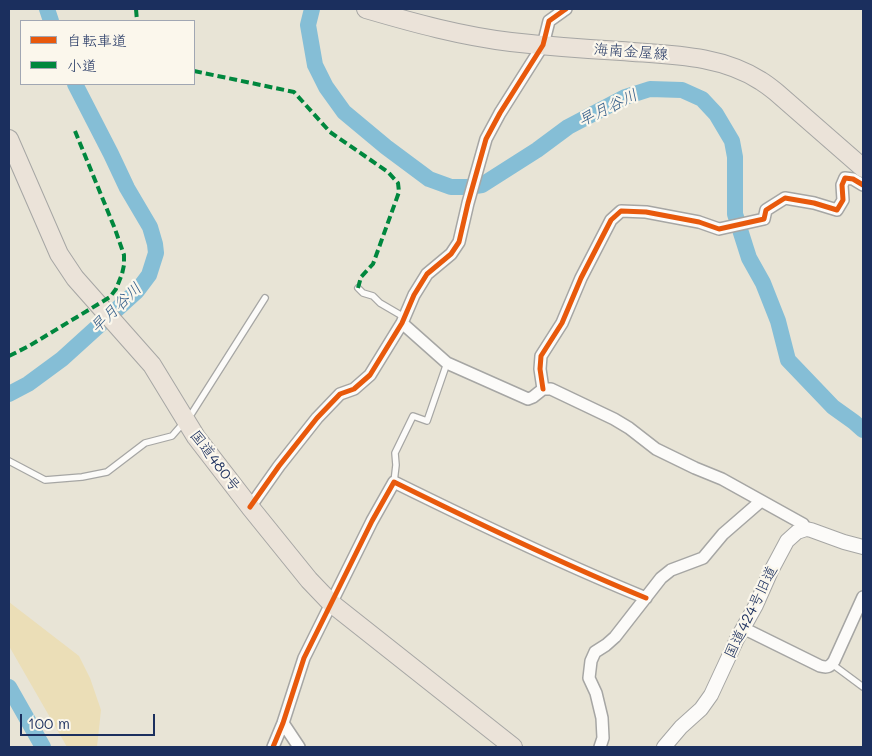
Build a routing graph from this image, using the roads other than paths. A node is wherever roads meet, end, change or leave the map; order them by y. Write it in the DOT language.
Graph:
graph roads {
  1 [pos="366,9"];
  2 [pos="566,9"];
  3 [pos="543,45"];
  4 [pos="9,139"];
  5 [pos="863,168"];
  6 [pos="863,185"];
  7 [pos="358,288"];
  8 [pos="265,298"];
  9 [pos="403,320"];
  10 [pos="447,362"];
  11 [pos="543,389"];
  12 [pos="186,420"];
  13 [pos="9,461"];
  14 [pos="394,482"];
  15 [pos="761,501"];
  16 [pos="250,508"];
  17 [pos="806,529"];
  18 [pos="863,547"];
  19 [pos="863,597"];
  20 [pos="646,598"];
  21 [pos="332,603"];
  22 [pos="743,628"];
  23 [pos="832,664"];
  24 [pos="863,687"];
  25 [pos="283,724"];
  26 [pos="273,747"];
  27 [pos="299,747"];
  28 [pos="513,747"];
  29 [pos="600,747"];
  30 [pos="664,747"];
  1 -- 3 [label="main road, 海南金屋線"];
  2 -- 3 [label="street"];
  3 -- 5 [label="main road, 海南金屋線"];
  3 -- 9 [label="street"];
  4 -- 12 [label="main road, 国道480号"];
  6 -- 11 [label="street"];
  7 -- 9 [label="lane"];
  8 -- 12 [label="lane"];
  9 -- 10 [label="street"];
  9 -- 16 [label="street"];
  10 -- 11 [label="street"];
  10 -- 14 [label="lane"];
  11 -- 15 [label="street"];
  12 -- 13 [label="lane"];
  12 -- 16 [label="main road, 国道480号"];
  14 -- 20 [label="street"];
  14 -- 21 [label="street"];
  15 -- 17 [label="street"];
  15 -- 20 [label="street"];
  16 -- 21 [label="main road, 国道480号"];
  17 -- 18 [label="street"];
  17 -- 22 [label="street, 国道424号旧道"];
  19 -- 23 [label="street"];
  20 -- 29 [label="street"];
  21 -- 25 [label="street"];
  21 -- 28 [label="main road, 国道480号"];
  22 -- 23 [label="street"];
  22 -- 30 [label="street, 国道424号旧道"];
  23 -- 24 [label="lane"];
  25 -- 26 [label="street"];
  25 -- 27 [label="street"];
}
